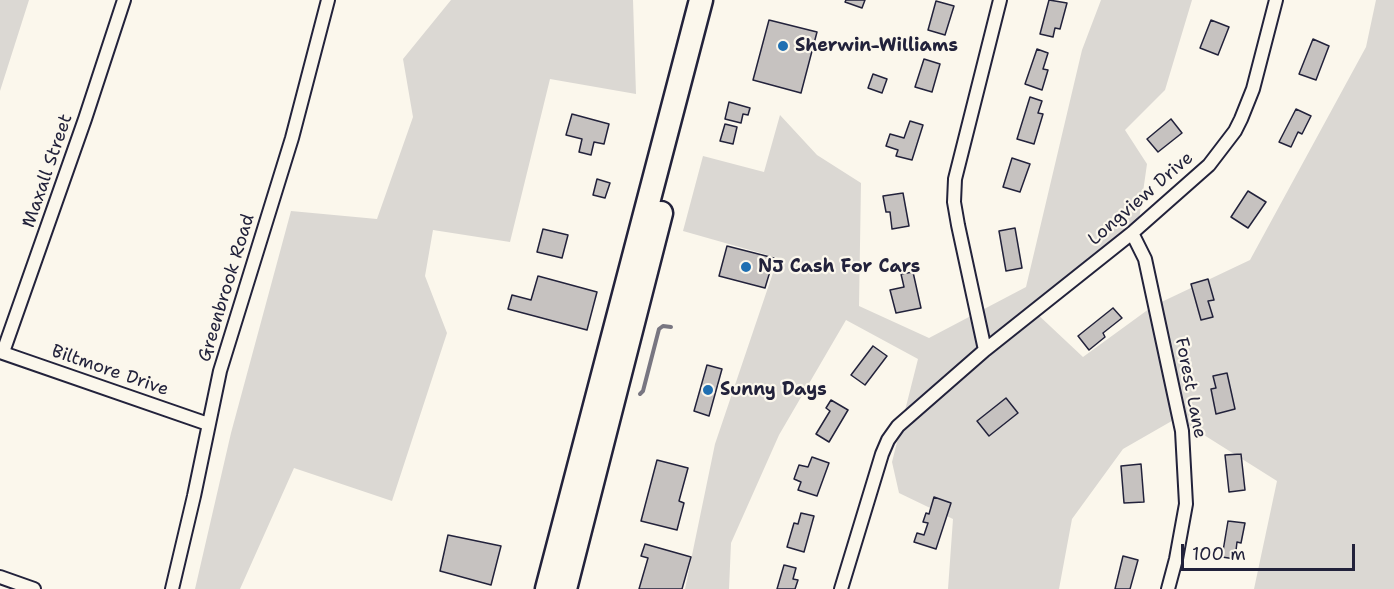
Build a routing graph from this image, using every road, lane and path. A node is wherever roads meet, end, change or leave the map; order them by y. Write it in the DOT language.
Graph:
graph roads {
  1 [pos="124,0"];
  2 [pos="328,0"];
  3 [pos="701,0"];
  4 [pos="716,0"];
  5 [pos="1000,0"];
  6 [pos="1276,0"];
  7 [pos="1132,233"];
  8 [pos="985,350"];
  9 [pos="1,352"];
  10 [pos="208,424"];
  11 [pos="0,577"];
  12 [pos="34,589"];
  13 [pos="172,589"];
  14 [pos="547,589"];
  15 [pos="565,589"];
  16 [pos="841,589"];
  17 [pos="1168,589"];
  1 -- 9 [label="street, Maxall Street"];
  2 -- 10 [label="street, Greenbrook Road"];
  3 -- 14 [label="highway"];
  4 -- 15 [label="highway"];
  5 -- 8 [label="street"];
  6 -- 7 [label="street, Longview Drive"];
  7 -- 8 [label="street, Longview Drive"];
  7 -- 17 [label="street, Forest Lane"];
  8 -- 16 [label="street, Longview Drive"];
  9 -- 10 [label="street, Biltmore Drive"];
  10 -- 13 [label="street, Greenbrook Road"];
  11 -- 12 [label="street"];
}
